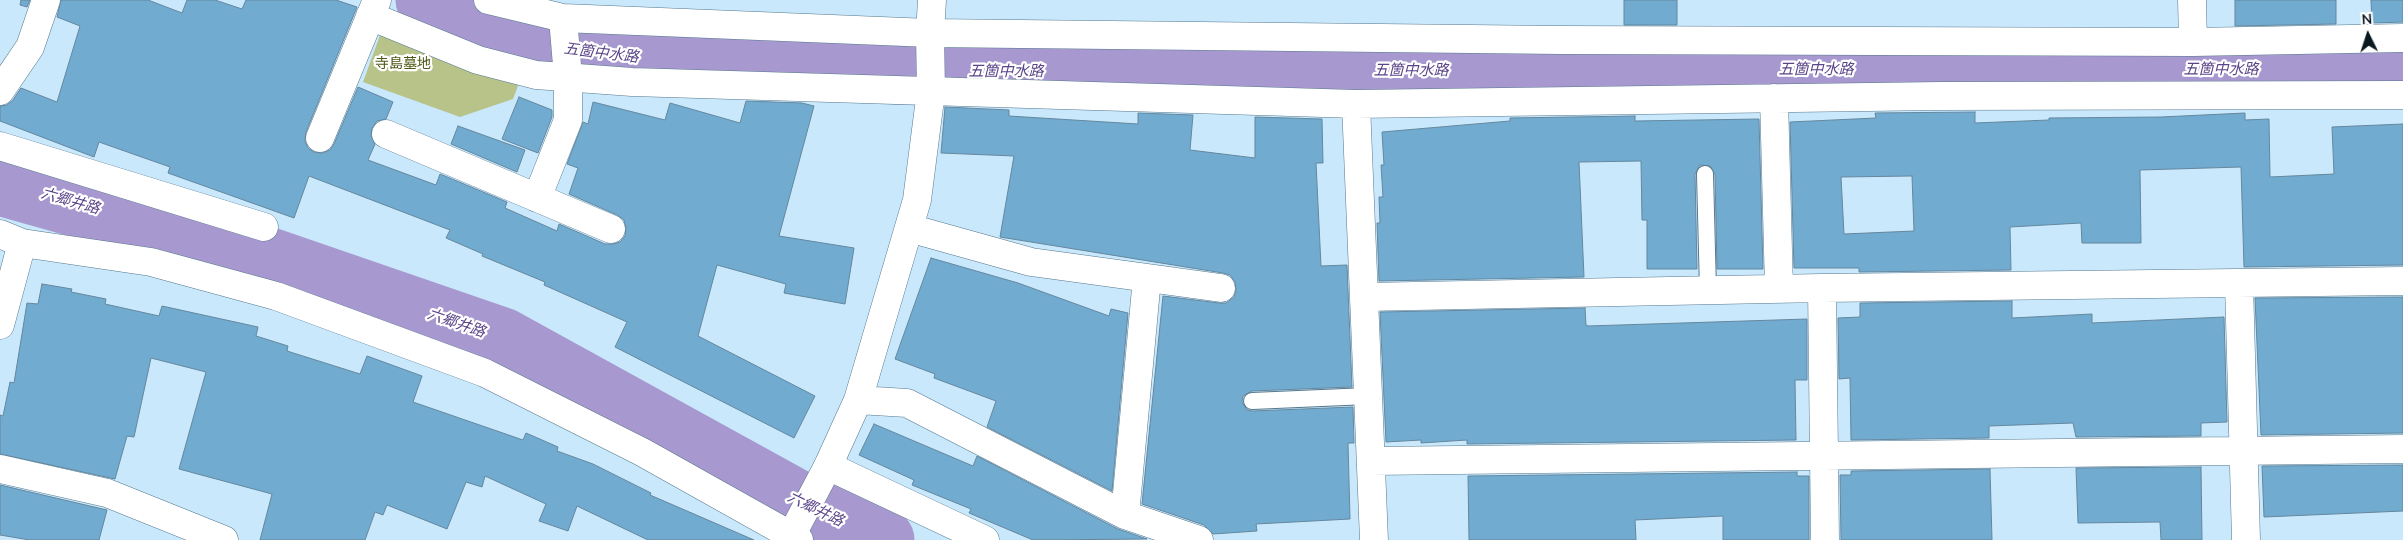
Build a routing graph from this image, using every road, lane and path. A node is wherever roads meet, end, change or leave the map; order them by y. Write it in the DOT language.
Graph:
graph roads {
  1 [pos="46,0"];
  2 [pos="488,0"];
  3 [pos="932,0"];
  4 [pos="2192,0"];
  5 [pos="373,8"];
  6 [pos="563,18"];
  7 [pos="930,33"];
  8 [pos="2403,38"];
  9 [pos="2193,42"];
  10 [pos="568,77"];
  11 [pos="0,91"];
  12 [pos="931,91"];
  13 [pos="2403,95"];
  14 [pos="1774,98"];
  15 [pos="1356,104"];
  16 [pos="386,134"];
  17 [pos="320,138"];
  18 [pos="0,146"];
  19 [pos="1705,174"];
  20 [pos="537,198"];
  21 [pos="264,227"];
  22 [pos="909,228"];
  23 [pos="611,229"];
  24 [pos="11,239"];
  25 [pos="1147,278"];
  26 [pos="2403,281"];
  27 [pos="2239,283"];
  28 [pos="1221,288"];
  29 [pos="1822,288"];
  30 [pos="1779,289"];
  31 [pos="1708,290"];
  32 [pos="1364,297"];
  33 [pos="0,326"];
  34 [pos="1368,396"];
  35 [pos="858,400"];
  36 [pos="1252,401"];
  37 [pos="2403,449"];
  38 [pos="2243,450"];
  39 [pos="1824,456"];
  40 [pos="1371,461"];
  41 [pos="828,466"];
  42 [pos="0,469"];
  43 [pos="1125,515"];
  44 [pos="794,535"];
  45 [pos="224,540"];
  46 [pos="985,540"];
  47 [pos="1199,540"];
  48 [pos="1374,540"];
  49 [pos="1825,540"];
  50 [pos="2246,540"];
  1 -- 11 [label="street"];
  2 -- 6 [label="street"];
  3 -- 7 [label="street"];
  4 -- 9 [label="street"];
  5 -- 10 [label="street"];
  5 -- 17 [label="street"];
  6 -- 7 [label="street"];
  6 -- 10 [label="street"];
  7 -- 9 [label="street"];
  7 -- 12 [label="street"];
  8 -- 9 [label="street"];
  10 -- 12 [label="street"];
  10 -- 20 [label="street"];
  12 -- 15 [label="street"];
  12 -- 22 [label="street"];
  13 -- 14 [label="street"];
  14 -- 15 [label="street"];
  14 -- 30 [label="street"];
  15 -- 32 [label="street"];
  16 -- 20 [label="street"];
  18 -- 21 [label="street"];
  19 -- 31 [label="lane"];
  20 -- 23 [label="street"];
  22 -- 25 [label="street"];
  22 -- 35 [label="street"];
  24 -- 33 [label="street"];
  24 -- 44 [label="street"];
  25 -- 28 [label="street"];
  25 -- 43 [label="street"];
  26 -- 27 [label="street"];
  27 -- 29 [label="street"];
  27 -- 38 [label="street"];
  29 -- 30 [label="street"];
  29 -- 39 [label="street"];
  30 -- 31 [label="street"];
  31 -- 32 [label="street"];
  32 -- 34 [label="street"];
  34 -- 36 [label="lane"];
  34 -- 40 [label="street"];
  35 -- 41 [label="street"];
  35 -- 43 [label="street"];
  37 -- 38 [label="street"];
  38 -- 39 [label="street"];
  38 -- 50 [label="street"];
  39 -- 40 [label="street"];
  39 -- 49 [label="street"];
  40 -- 48 [label="street"];
  41 -- 44 [label="street"];
  41 -- 46 [label="street"];
  42 -- 45 [label="street"];
  43 -- 47 [label="street"];
}
